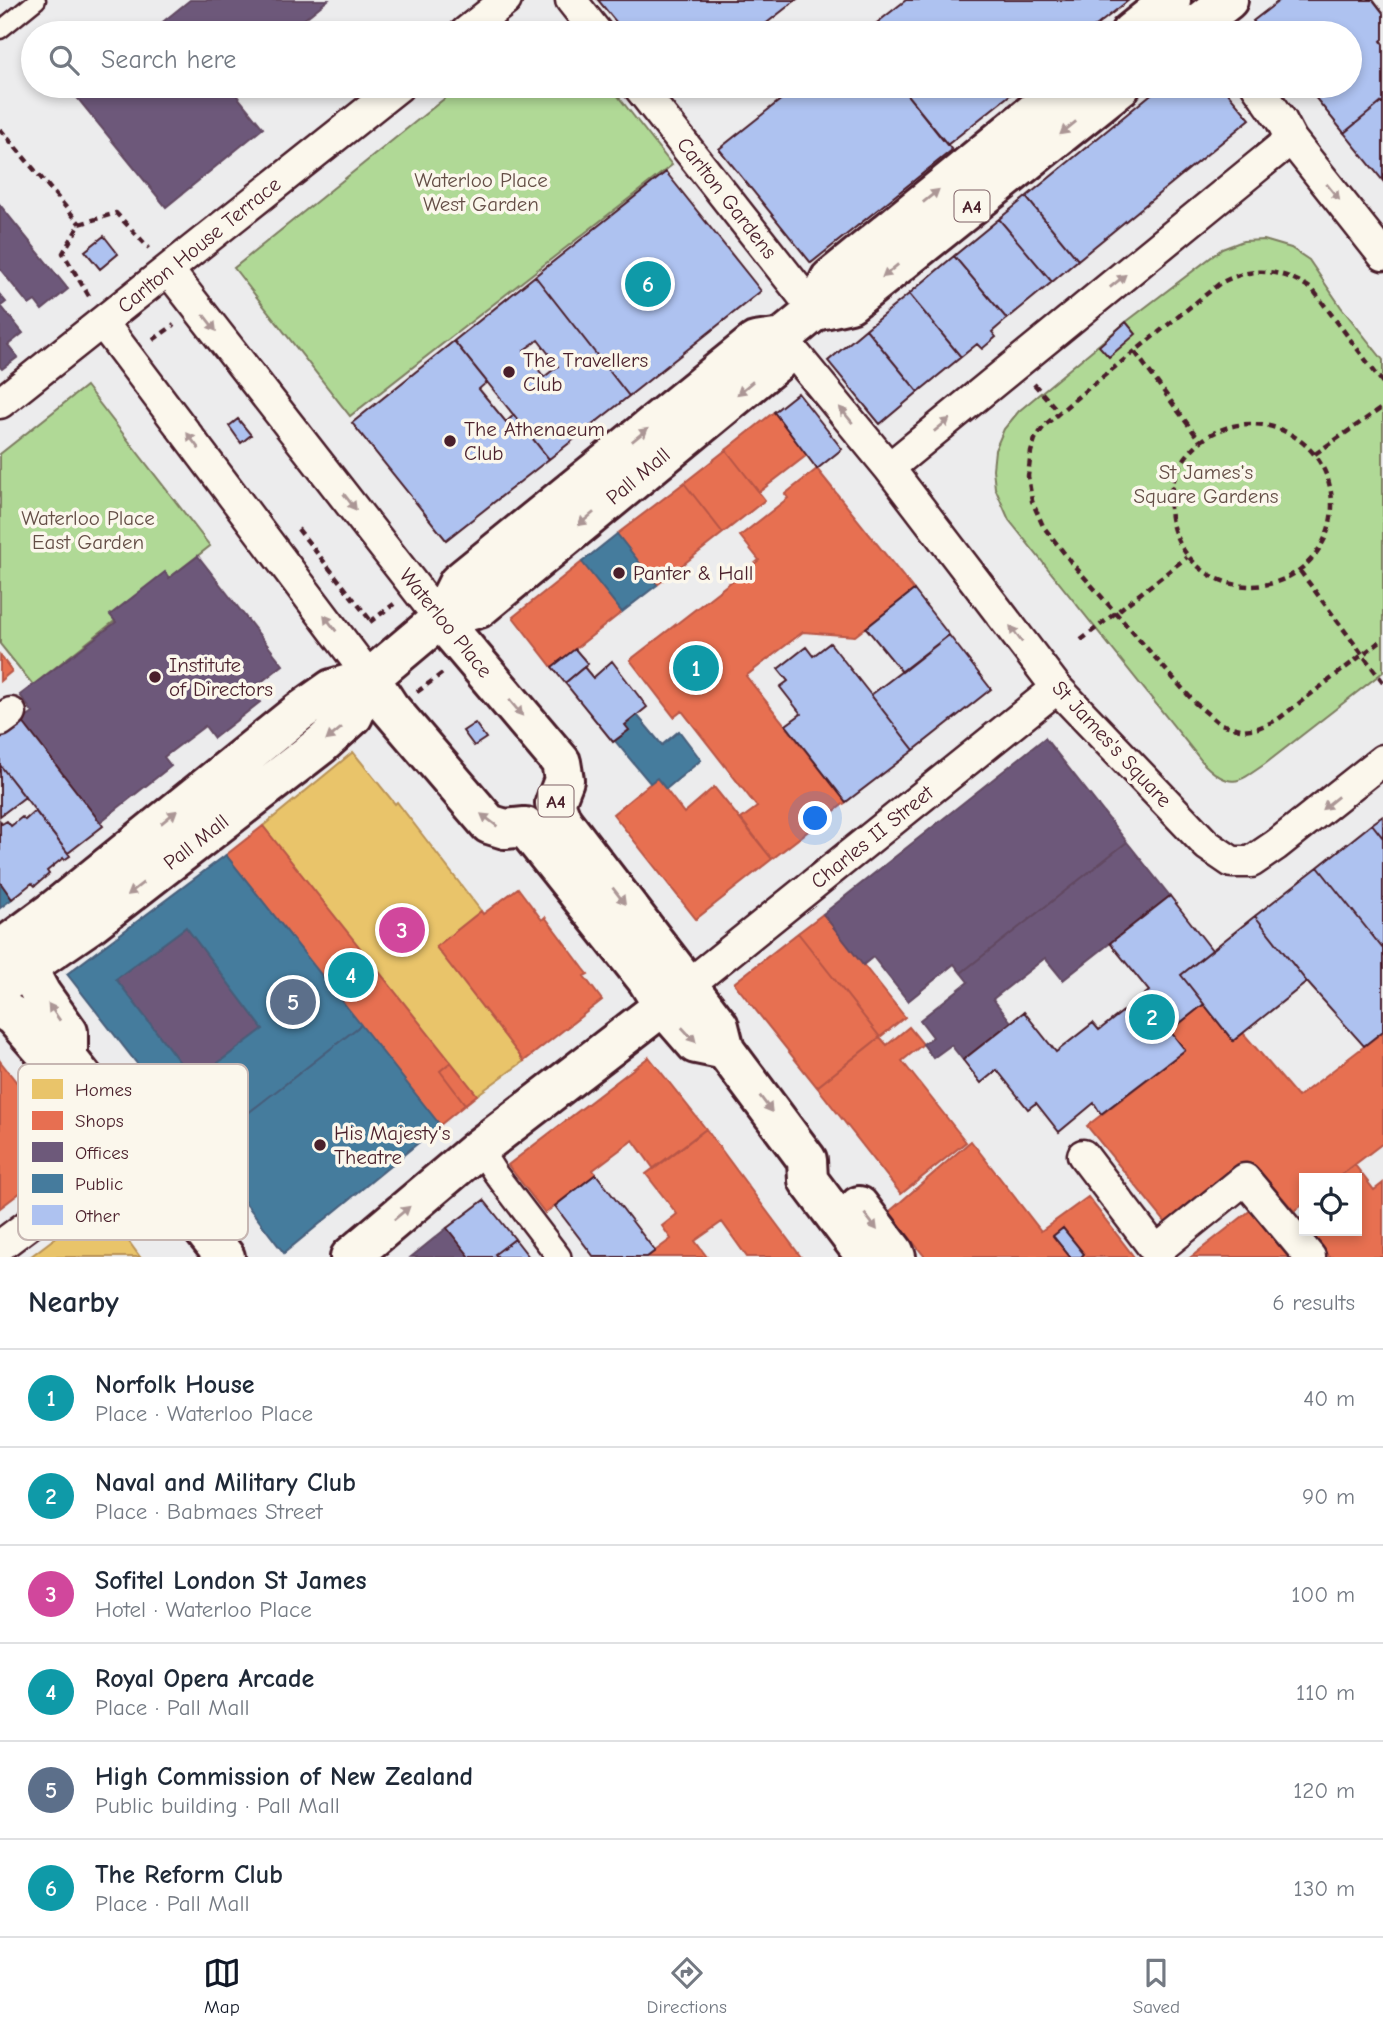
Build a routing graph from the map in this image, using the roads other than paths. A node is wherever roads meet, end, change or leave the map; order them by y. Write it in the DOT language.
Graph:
graph roads {
  1 [pos="37,0"];
  2 [pos="506,0"];
  3 [pos="571,0"];
  4 [pos="1171,0"];
  5 [pos="480,21"];
  6 [pos="588,21"];
  7 [pos="1145,21"];
  8 [pos="0,30"];
  9 [pos="384,98"];
  10 [pos="647,98"];
  11 [pos="1051,98"];
  12 [pos="1106,98"];
  13 [pos="1266,98"];
  14 [pos="1291,139"];
  15 [pos="1383,255"];
  16 [pos="168,270"];
  17 [pos="97,311"];
  18 [pos="816,311"];
  19 [pos="782,338"];
  20 [pos="0,403"];
  21 [pos="889,468"];
  22 [pos="440,618"];
  23 [pos="370,678"];
  24 [pos="1057,688"];
  25 [pos="1383,760"];
  26 [pos="555,803"];
  27 [pos="525,827"];
  28 [pos="12,960"];
  29 [pos="675,996"];
  30 [pos="0,1008"];
  31 [pos="68,1059"];
  32 [pos="72,1064"];
  33 [pos="479,1147"];
  34 [pos="1083,1155"];
  35 [pos="807,1160"];
  36 [pos="18,1232"];
  37 [pos="212,1240"];
  38 [pos="0,1246"];
  39 [pos="225,1257"];
  40 [pos="350,1257"];
  41 [pos="559,1257"];
  42 [pos="866,1257"];
  43 [pos="895,1257"];
  44 [pos="1310,1257"];
  1 -- 8 [label="lane"];
  2 -- 5 [label="street"];
  3 -- 6 [label="street"];
  4 -- 7 [label="main road"];
  9 -- 16 [label="street, Carlton House Terrace"];
  10 -- 18 [label="street, Carlton Gardens"];
  18 -- 11 [label="main road, Pall Mall / A4, one-way"];
  12 -- 18 [label="main road, Pall Mall / A4, one-way"];
  13 -- 14 [label="street"];
  14 -- 15 [label="street, one-way"];
  21 -- 14 [label="street, one-way"];
  16 -- 17 [label="street, Carlton House Terrace"];
  16 -- 22 [label="street, Waterloo Place, one-way"];
  17 -- 20 [label="street, Carlton House Terrace"];
  23 -- 17 [label="street, one-way"];
  18 -- 19 [label="main road, Pall Mall / A4"];
  21 -- 19 [label="street, St James's Square, one-way"];
  19 -- 22 [label="main road, Pall Mall / A4"];
  24 -- 21 [label="street, St James's Square, one-way"];
  22 -- 23 [label="main road, Pall Mall / A4"];
  22 -- 26 [label="main road, Waterloo Place / A4, one-way"];
  27 -- 23 [label="main road, one-way"];
  23 -- 28 [label="main road, Pall Mall / A4"];
  25 -- 24 [label="street, St James's Square, one-way"];
  24 -- 29 [label="street, Charles II Street"];
  26 -- 27 [label="main road"];
  26 -- 29 [label="main road, A4, one-way"];
  27 -- 29 [label="main road"];
  31 -- 28 [label="main road, A4, one-way"];
  29 -- 33 [label="main road, Charles II Street"];
  29 -- 35 [label="main road, A4, one-way"];
  30 -- 31 [label="main road"];
  31 -- 32 [label="main road"];
  40 -- 33 [label="main road, Charles II Street, one-way"];
  33 -- 41 [label="street"];
  34 -- 44 [label="street"];
  35 -- 42 [label="main road, A4"];
  35 -- 43 [label="main road, A4, one-way"];
  36 -- 38 [label="street"];
  37 -- 39 [label="main road"];
}
